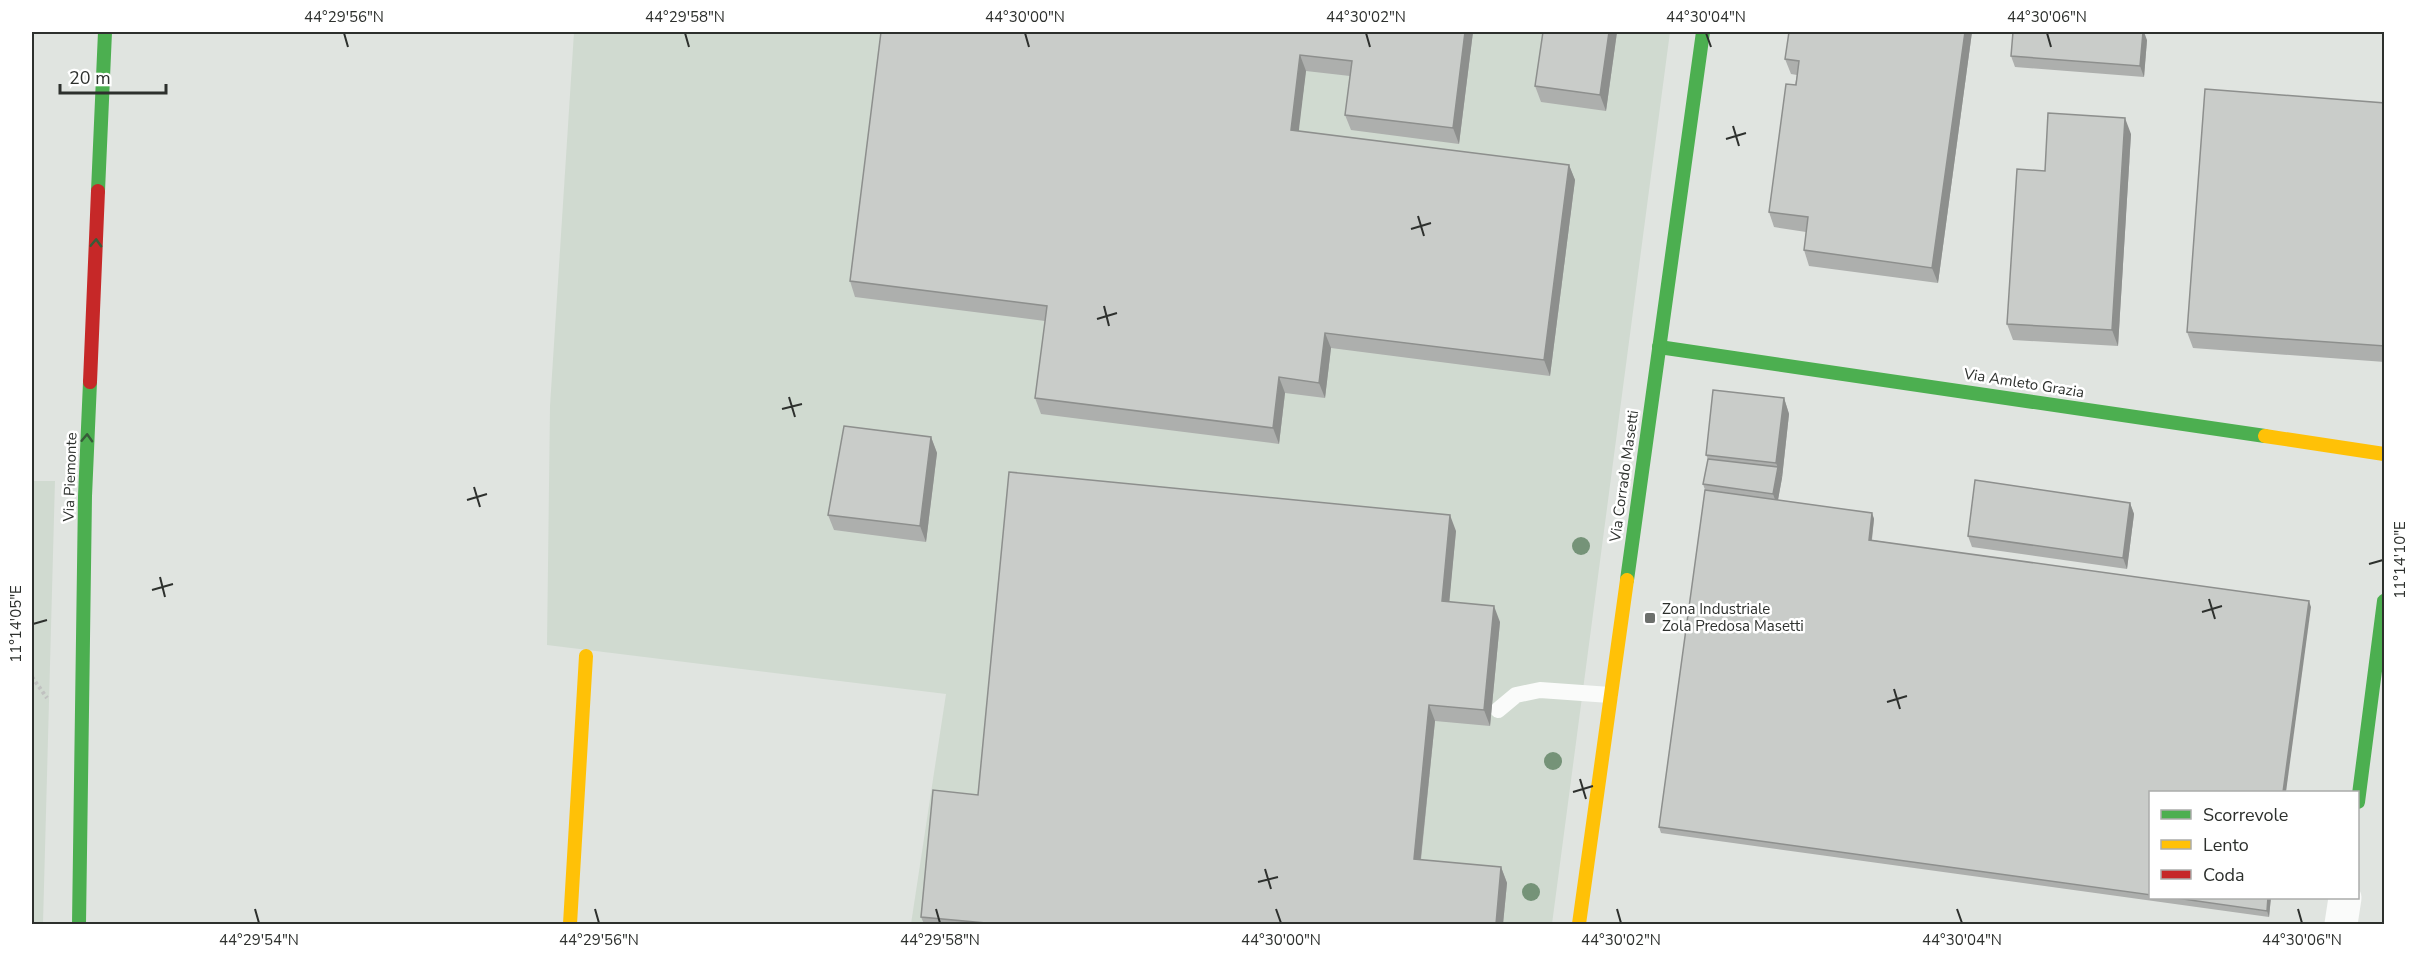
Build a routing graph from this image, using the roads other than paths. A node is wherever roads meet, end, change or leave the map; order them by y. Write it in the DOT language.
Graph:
graph roads {
  1 [pos="105,32"];
  2 [pos="1703,32"];
  3 [pos="1659,347"];
  4 [pos="2385,454"];
  5 [pos="2385,601"];
  6 [pos="586,656"];
  7 [pos="1610,695"];
  8 [pos="1498,710"];
  9 [pos="2359,795"];
  10 [pos="2345,899"];
  11 [pos="79,924"];
  12 [pos="570,924"];
  13 [pos="1579,924"];
  14 [pos="2341,924"];
  11 -- 1 [label="street, Via Piemonte, one-way"];
  2 -- 3 [label="street, Via Corrado Masetti"];
  3 -- 4 [label="street, Via Amleto Grazia"];
  3 -- 7 [label="street, Via Corrado Masetti"];
  5 -- 9 [label="street"];
  6 -- 12 [label="street"];
  7 -- 8 [label="lane"];
  7 -- 13 [label="street, Via Corrado Masetti"];
  10 -- 14 [label="street"];
}
